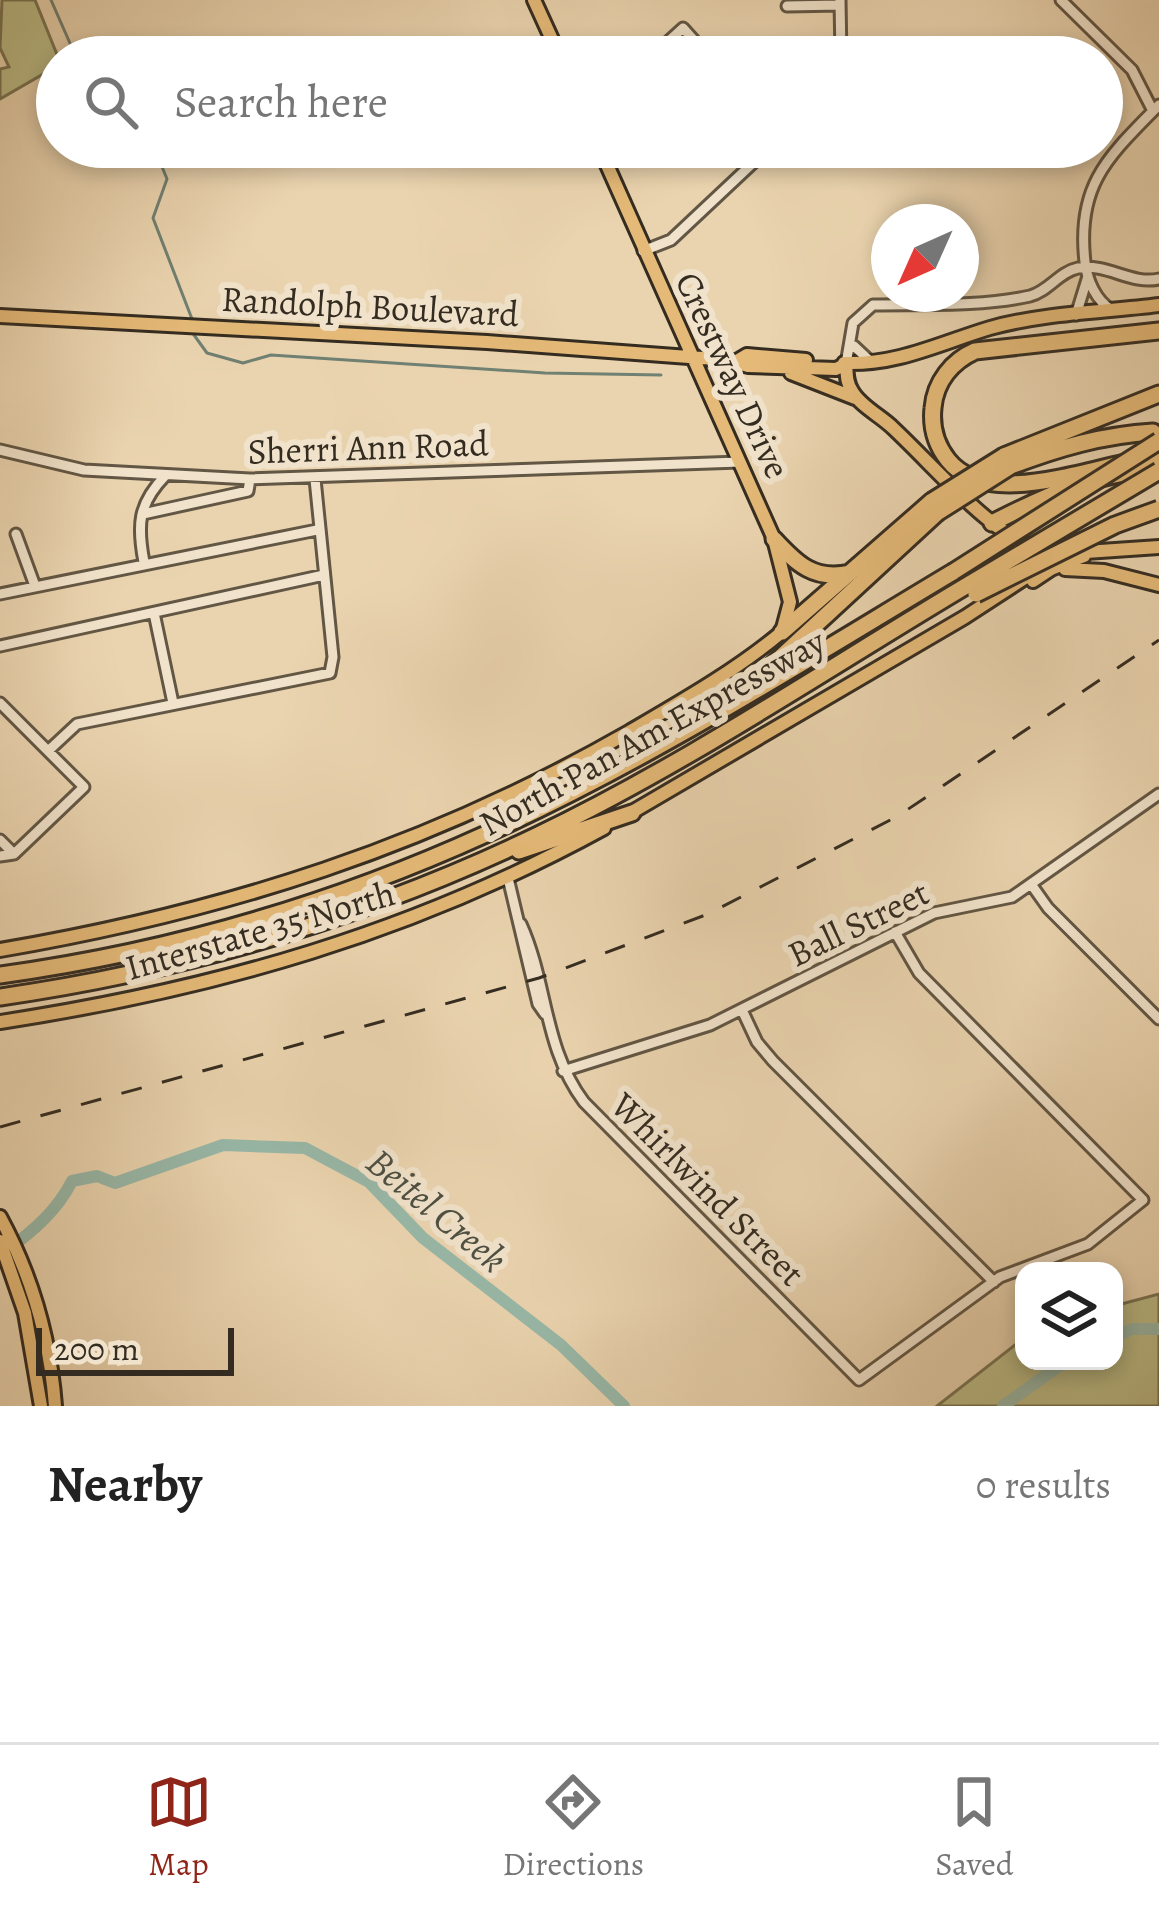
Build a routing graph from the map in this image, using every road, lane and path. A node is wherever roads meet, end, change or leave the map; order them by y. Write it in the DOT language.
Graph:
graph roads {
  1 [pos="534,0"];
  2 [pos="1061,0"];
  3 [pos="840,2"];
  4 [pos="787,6"];
  5 [pos="550,36"];
  6 [pos="841,36"];
  7 [pos="1098,36"];
  8 [pos="1123,61"];
  9 [pos="1156,108"];
  10 [pos="1123,141"];
  11 [pos="608,168"];
  12 [pos="748,168"];
  13 [pos="1104,168"];
  14 [pos="643,251"];
  15 [pos="1087,272"];
  16 [pos="1159,279"];
  17 [pos="1159,305"];
  18 [pos="1114,311"];
  19 [pos="1076,315"];
  20 [pos="0,316"];
  21 [pos="1159,331"];
  22 [pos="852,353"];
  23 [pos="693,358"];
  24 [pos="733,361"];
  25 [pos="760,366"];
  26 [pos="710,390"];
  27 [pos="1159,394"];
  28 [pos="856,398"];
  29 [pos="871,409"];
  30 [pos="1158,443"];
  31 [pos="1032,445"];
  32 [pos="0,450"];
  33 [pos="1008,461"];
  34 [pos="740,462"];
  35 [pos="1159,469"];
  36 [pos="166,475"];
  37 [pos="250,479"];
  38 [pos="315,479"];
  39 [pos="1028,505"];
  40 [pos="934,507"];
  41 [pos="1159,509"];
  42 [pos="142,514"];
  43 [pos="992,523"];
  44 [pos="317,530"];
  45 [pos="16,534"];
  46 [pos="774,539"];
  47 [pos="1019,541"];
  48 [pos="1159,547"];
  49 [pos="1108,549"];
  50 [pos="1054,559"];
  51 [pos="144,562"];
  52 [pos="852,572"];
  53 [pos="324,575"];
  54 [pos="1041,577"];
  55 [pos="1159,584"];
  56 [pos="35,586"];
  57 [pos="974,588"];
  58 [pos="0,594"];
  59 [pos="154,613"];
  60 [pos="965,617"];
  61 [pos="782,632"];
  62 [pos="0,646"];
  63 [pos="0,703"];
  64 [pos="732,703"];
  65 [pos="173,704"];
  66 [pos="48,751"];
  67 [pos="1159,794"];
  68 [pos="632,813"];
  69 [pos="0,839"];
  70 [pos="14,854"];
  71 [pos="498,854"];
  72 [pos="0,856"];
  73 [pos="508,878"];
  74 [pos="1031,884"];
  75 [pos="895,932"];
  76 [pos="0,950"];
  77 [pos="0,975"];
  78 [pos="0,997"];
  79 [pos="742,1010"];
  80 [pos="1159,1019"];
  81 [pos="0,1022"];
  82 [pos="562,1071"];
  83 [pos="0,1217"];
  84 [pos="0,1241"];
  85 [pos="22,1279"];
  86 [pos="994,1282"];
  87 [pos="48,1406"];
  1 -- 5 [label="main road"];
  2 -- 7 [label="street"];
  3 -- 4 [label="street"];
  3 -- 6 [label="street"];
  8 -- 9 [label="street"];
  9 -- 10 [label="street"];
  11 -- 14 [label="main road, Crestway Drive"];
  12 -- 14 [label="street"];
  13 -- 15 [label="street"];
  14 -- 23 [label="main road, Crestway Drive"];
  15 -- 16 [label="street"];
  15 -- 18 [label="street"];
  15 -- 19 [label="street"];
  15 -- 22 [label="street"];
  17 -- 18 [label="main road"];
  18 -- 19 [label="main road"];
  19 -- 22 [label="main road"];
  20 -- 23 [label="main road, Randolph Boulevard"];
  21 -- 30 [label="highway"];
  22 -- 24 [label="main road, Randolph Boulevard"];
  22 -- 25 [label="main road, Randolph Boulevard"];
  22 -- 28 [label="main road"];
  22 -- 29 [label="main road"];
  23 -- 24 [label="main road, Randolph Boulevard"];
  23 -- 26 [label="main road, Crestway Drive"];
  24 -- 25 [label="main road, Randolph Boulevard"];
  24 -- 26 [label="main road"];
  25 -- 28 [label="main road"];
  26 -- 34 [label="main road, Crestway Drive"];
  27 -- 31 [label="highway"];
  28 -- 29 [label="main road"];
  29 -- 43 [label="main road"];
  30 -- 31 [label="highway"];
  30 -- 33 [label="highway"];
  30 -- 64 [label="highway, North Pan Am Expressway, bridge"];
  31 -- 33 [label="highway"];
  32 -- 36 [label="street, Sherri Ann Road"];
  33 -- 40 [label="highway, bridge"];
  34 -- 38 [label="street, Sherri Ann Road"];
  34 -- 46 [label="main road, Crestway Drive"];
  35 -- 39 [label="highway"];
  35 -- 57 [label="highway, North Pan Am Expressway, bridge"];
  36 -- 37 [label="street, Sherri Ann Road"];
  36 -- 42 [label="street"];
  37 -- 38 [label="street, Sherri Ann Road"];
  37 -- 42 [label="street"];
  38 -- 44 [label="street"];
  39 -- 43 [label="highway"];
  39 -- 47 [label="highway"];
  40 -- 52 [label="highway"];
  40 -- 64 [label="highway"];
  41 -- 57 [label="highway, bridge"];
  42 -- 51 [label="street"];
  43 -- 47 [label="main road"];
  44 -- 51 [label="street"];
  44 -- 53 [label="street"];
  45 -- 56 [label="street"];
  46 -- 52 [label="highway"];
  46 -- 61 [label="main road, Crestway Drive"];
  47 -- 50 [label="main road"];
  48 -- 49 [label="main road, Interstate 35 North"];
  49 -- 50 [label="main road, Interstate 35 North"];
  49 -- 54 [label="main road, Interstate 35 North"];
  50 -- 60 [label="main road, Interstate 35 North"];
  51 -- 56 [label="street"];
  52 -- 61 [label="highway"];
  53 -- 59 [label="street"];
  53 -- 65 [label="street"];
  54 -- 55 [label="main road"];
  54 -- 60 [label="main road, Interstate 35 North"];
  56 -- 58 [label="street"];
  57 -- 71 [label="highway, North Pan Am Expressway"];
  59 -- 62 [label="street"];
  59 -- 65 [label="street"];
  60 -- 68 [label="main road, Interstate 35 North"];
  61 -- 76 [label="main road, Interstate 35 North"];
  63 -- 66 [label="street"];
  64 -- 77 [label="highway, North Pan Am Expressway"];
  65 -- 66 [label="street"];
  66 -- 70 [label="street"];
  67 -- 74 [label="street, Ball Street"];
  68 -- 71 [label="highway"];
  68 -- 73 [label="main road, Interstate 35 North"];
  69 -- 70 [label="street"];
  70 -- 72 [label="street"];
  71 -- 78 [label="highway, North Pan Am Expressway"];
  73 -- 81 [label="main road, Interstate 35 North"];
  73 -- 82 [label="street, Whirlwind Street"];
  74 -- 75 [label="street, Ball Street"];
  74 -- 80 [label="street"];
  75 -- 79 [label="street, Ball Street"];
  75 -- 86 [label="street"];
  79 -- 82 [label="street, Ball Street"];
  79 -- 86 [label="street"];
  82 -- 86 [label="street, Whirlwind Street"];
  83 -- 85 [label="main road"];
  84 -- 85 [label="main road"];
  85 -- 87 [label="main road"];
  85 -- 87 [label="main road"];
}
